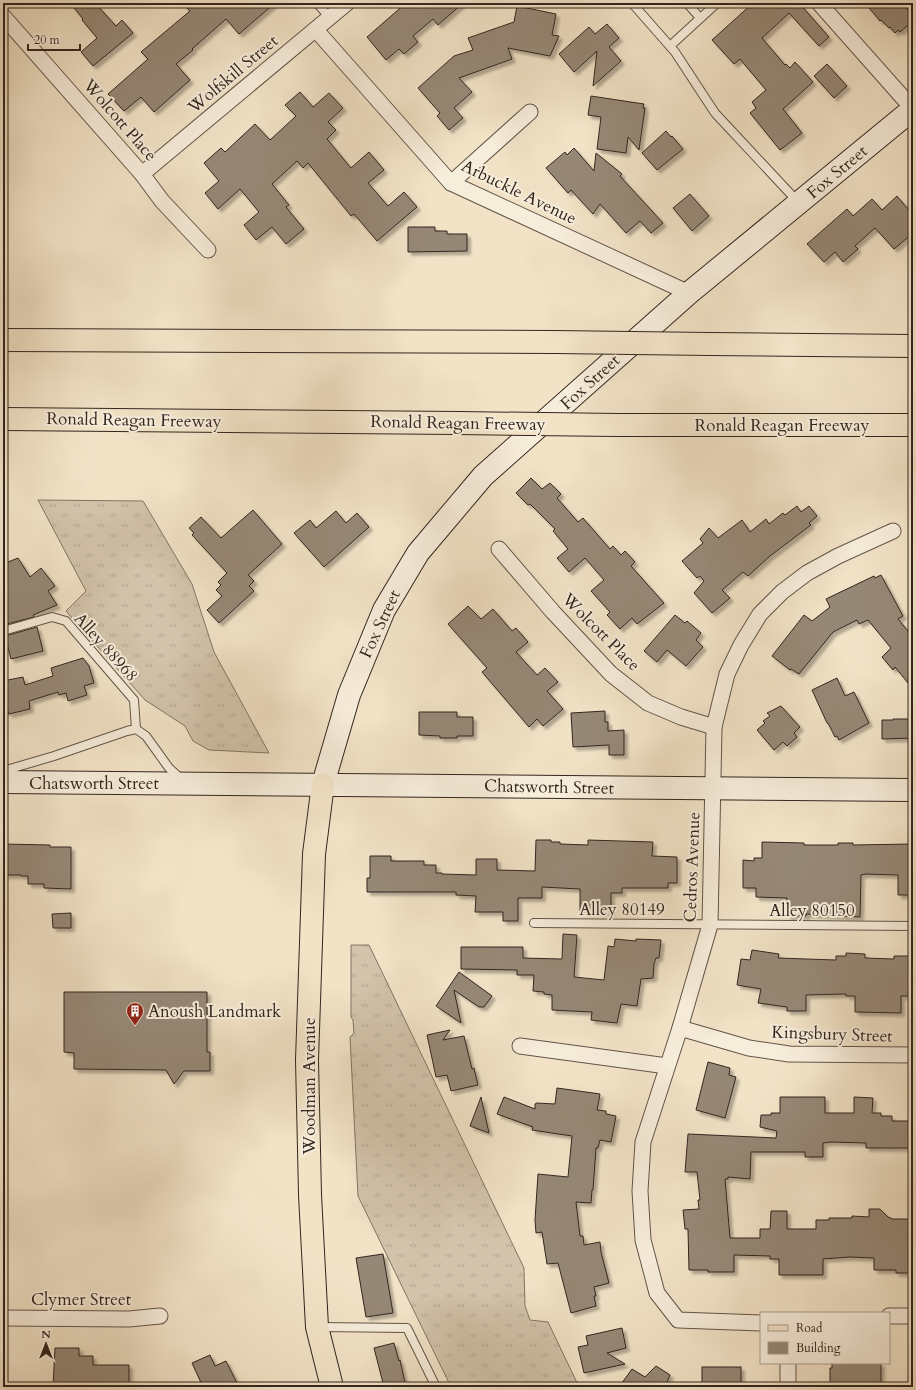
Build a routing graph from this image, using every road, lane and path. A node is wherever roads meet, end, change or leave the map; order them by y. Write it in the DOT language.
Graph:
graph roads {
  1 [pos="318,3"];
  2 [pos="347,3"];
  3 [pos="632,3"];
  4 [pos="687,3"];
  5 [pos="716,3"];
  6 [pos="819,3"];
  7 [pos="3,16"];
  8 [pos="330,18"];
  9 [pos="700,18"];
  10 [pos="316,30"];
  11 [pos="670,46"];
  12 [pos="913,109"];
  13 [pos="530,112"];
  14 [pos="142,174"];
  15 [pos="451,184"];
  16 [pos="799,203"];
  17 [pos="208,250"];
  18 [pos="689,293"];
  19 [pos="3,340"];
  20 [pos="913,346"];
  21 [pos="3,419"];
  22 [pos="913,426"];
  23 [pos="894,531"];
  24 [pos="498,549"];
  25 [pos="3,631"];
  26 [pos="714,727"];
  27 [pos="136,730"];
  28 [pos="3,770"];
  29 [pos="3,782"];
  30 [pos="185,783"];
  31 [pos="323,784"];
  32 [pos="713,789"];
  33 [pos="913,790"];
  34 [pos="534,924"];
  35 [pos="710,925"];
  36 [pos="913,926"];
  37 [pos="680,1028"];
  38 [pos="520,1046"];
  39 [pos="913,1055"];
  40 [pos="667,1066"];
  41 [pos="160,1316"];
  42 [pos="890,1316"];
  43 [pos="913,1316"];
  44 [pos="3,1318"];
  45 [pos="760,1323"];
  46 [pos="317,1327"];
  47 [pos="788,1364"];
  48 [pos="332,1387"];
  49 [pos="436,1387"];
  50 [pos="788,1387"];
  1 -- 8 [label="lane"];
  2 -- 8 [label="street, Wolfskill Street"];
  3 -- 11 [label="lane"];
  4 -- 9 [label="lane"];
  5 -- 9 [label="lane"];
  6 -- 12 [label="street"];
  7 -- 14 [label="street, Wolcott Place"];
  8 -- 10 [label="street, Wolfskill Street"];
  9 -- 11 [label="lane"];
  10 -- 14 [label="street, Wolfskill Street"];
  10 -- 15 [label="street, Arbuckle Avenue"];
  11 -- 16 [label="lane"];
  12 -- 16 [label="main road, Fox Street"];
  13 -- 15 [label="street"];
  14 -- 17 [label="street, Wolcott Place"];
  15 -- 18 [label="street, Arbuckle Avenue"];
  16 -- 18 [label="main road, Fox Street"];
  18 -- 31 [label="main road, Fox Street"];
  19 -- 20 [label="main road, bridge"];
  21 -- 22 [label="main road, Ronald Reagan Freeway, bridge"];
  23 -- 26 [label="street, Cedros Avenue"];
  24 -- 26 [label="street, Wolcott Place"];
  25 -- 27 [label="lane, Alley 88968"];
  26 -- 32 [label="street, Cedros Avenue"];
  27 -- 28 [label="lane, Chatsworth Street"];
  27 -- 30 [label="lane, Chatsworth Street"];
  29 -- 30 [label="main road, Chatsworth Street"];
  30 -- 31 [label="main road, Chatsworth Street"];
  31 -- 32 [label="main road, Chatsworth Street"];
  31 -- 46 [label="main road, Woodman Avenue"];
  32 -- 33 [label="main road, Chatsworth Street"];
  32 -- 35 [label="street, Cedros Avenue"];
  34 -- 35 [label="lane, Alley 80149"];
  35 -- 36 [label="lane, Alley 80150"];
  35 -- 37 [label="street, Cedros Avenue"];
  37 -- 39 [label="street, Kingsbury Street"];
  37 -- 40 [label="street, Cedros Avenue"];
  38 -- 40 [label="street"];
  40 -- 45 [label="street, Cedros Avenue"];
  41 -- 44 [label="street, Clymer Street"];
  42 -- 43 [label="street"];
  46 -- 48 [label="main road, Woodman Avenue"];
  46 -- 49 [label="lane"];
  47 -- 50 [label="street"];
}
